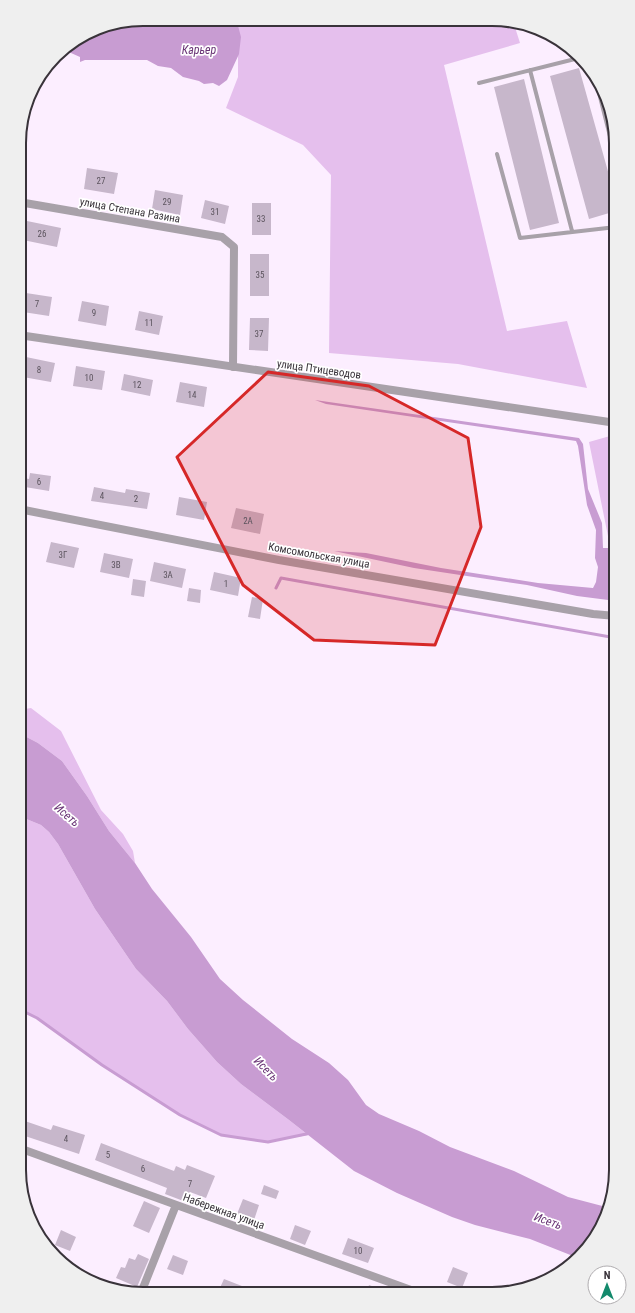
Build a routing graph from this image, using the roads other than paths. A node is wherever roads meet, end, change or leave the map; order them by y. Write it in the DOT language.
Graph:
graph roads {
  1 [pos="573,59"];
  2 [pos="530,70"];
  3 [pos="479,83"];
  4 [pos="601,100"];
  5 [pos="608,129"];
  6 [pos="497,154"];
  7 [pos="26,203"];
  8 [pos="609,228"];
  9 [pos="572,231"];
  10 [pos="26,336"];
  11 [pos="233,367"];
  12 [pos="609,422"];
  13 [pos="26,510"];
  14 [pos="609,615"];
  15 [pos="26,1151"];
  16 [pos="176,1205"];
  17 [pos="143,1287"];
  18 [pos="403,1287"];
  1 -- 2 [label="lane"];
  2 -- 3 [label="lane"];
  2 -- 9 [label="lane"];
  4 -- 5 [label="lane"];
  6 -- 9 [label="lane"];
  7 -- 11 [label="street, улица Степана Разина"];
  8 -- 9 [label="lane"];
  10 -- 11 [label="street, улица Птицеводов"];
  11 -- 12 [label="street, улица Птицеводов"];
  13 -- 14 [label="street, Комсомольская улица"];
  15 -- 16 [label="street, Набережная улица"];
  16 -- 17 [label="street"];
  16 -- 18 [label="street, Набережная улица"];
}
